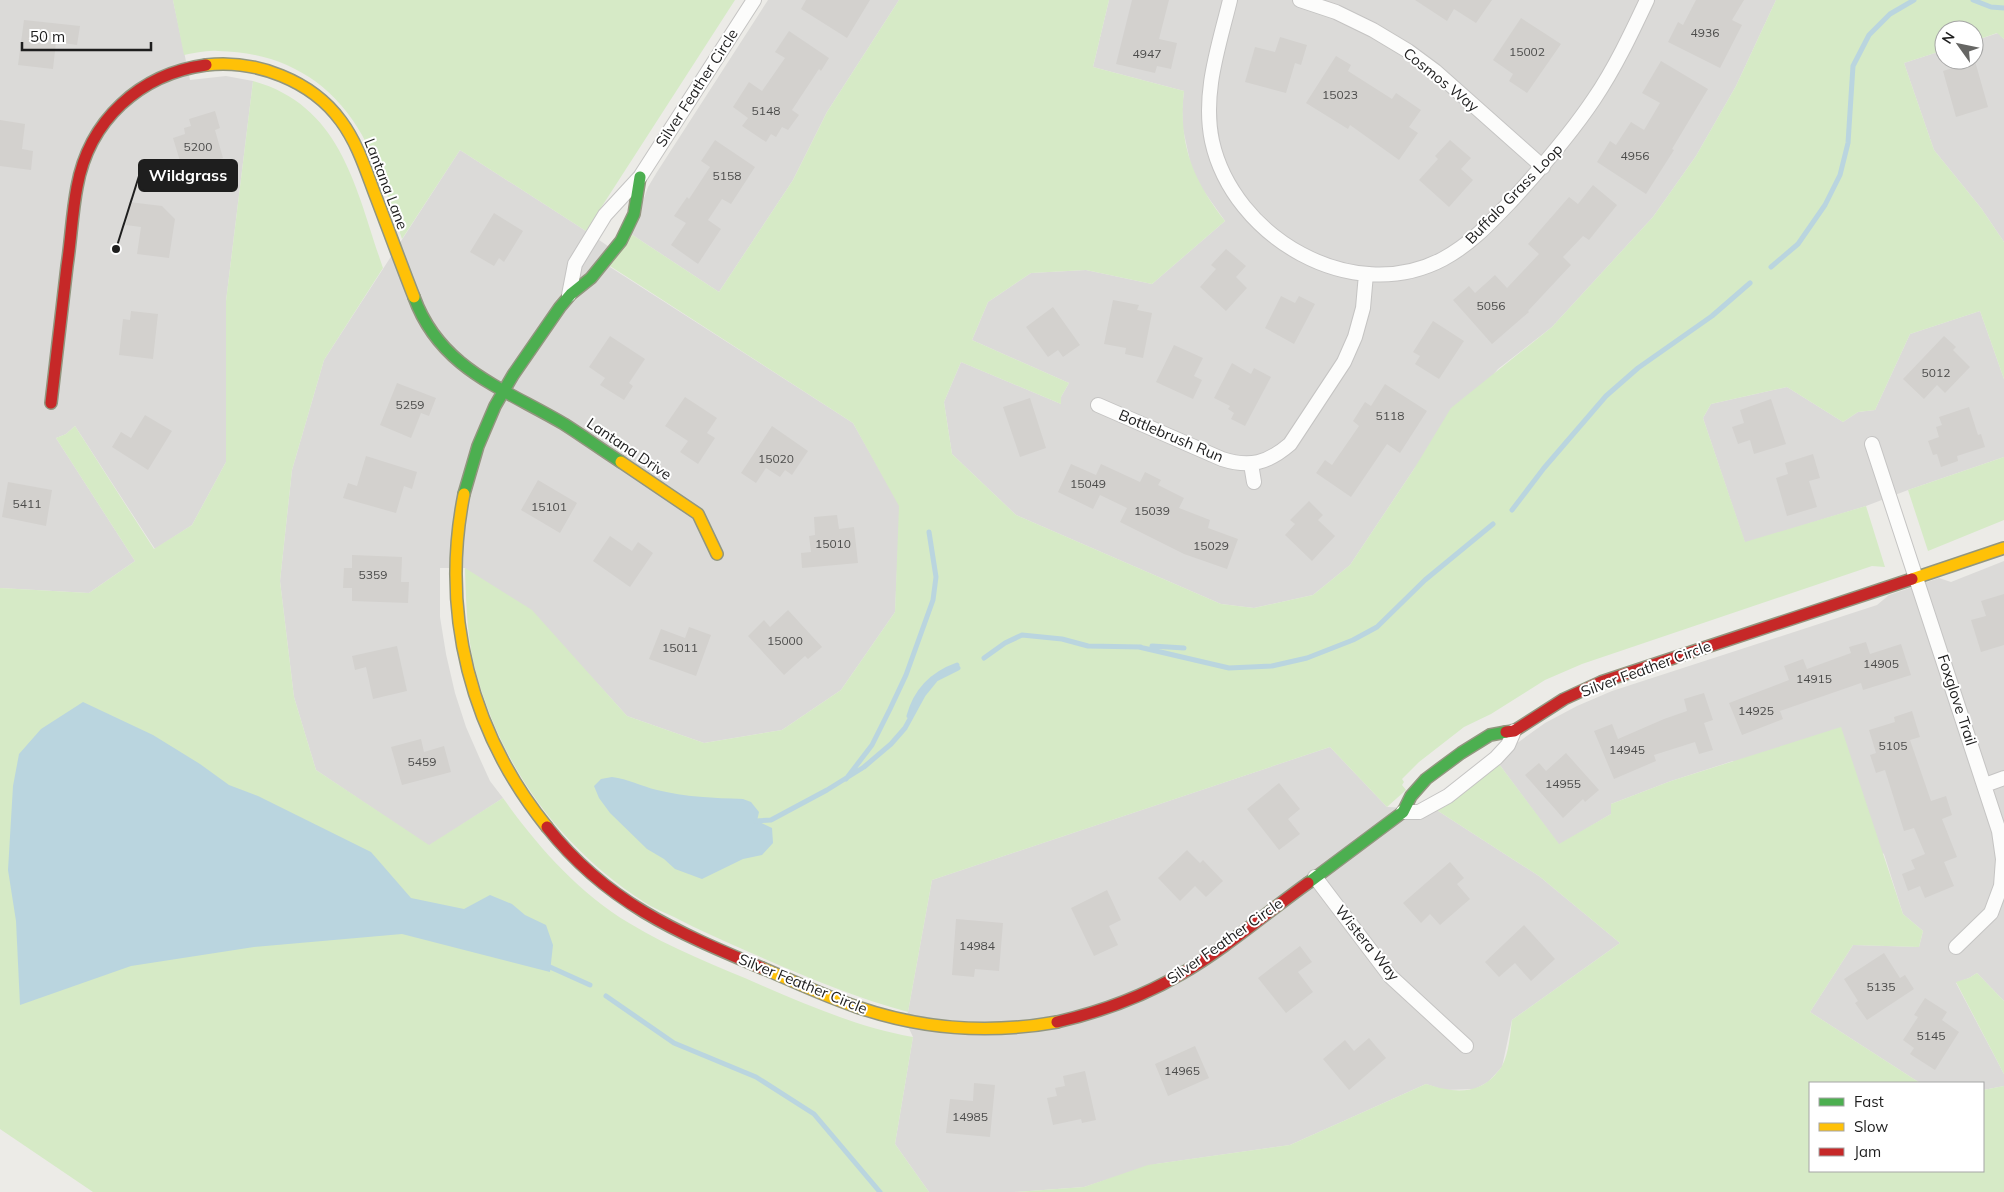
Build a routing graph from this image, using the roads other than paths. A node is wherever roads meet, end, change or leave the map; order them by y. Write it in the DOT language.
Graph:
graph roads {
  1 [pos="754,0"];
  2 [pos="1230,0"];
  3 [pos="1300,0"];
  4 [pos="1647,0"];
  5 [pos="1542,167"];
  6 [pos="640,177"];
  7 [pos="1366,274"];
  8 [pos="569,295"];
  9 [pos="503,390"];
  10 [pos="51,403"];
  11 [pos="1098,405"];
  12 [pos="1872,444"];
  13 [pos="1251,464"];
  14 [pos="1254,482"];
  15 [pos="2004,548"];
  16 [pos="717,554"];
  17 [pos="1916,578"];
  18 [pos="1514,731"];
  19 [pos="2004,778"];
  20 [pos="1985,785"];
  21 [pos="1403,812"];
  22 [pos="1315,878"];
  23 [pos="1956,946"];
  24 [pos="1466,1046"];
  1 -- 6 [label="street, Silver Feather Circle"];
  2 -- 7 [label="street, Buffalo Grass Loop"];
  3 -- 5 [label="street, Cosmos Way"];
  4 -- 5 [label="street, Buffalo Grass Loop"];
  5 -- 7 [label="street, Buffalo Grass Loop"];
  6 -- 8 [label="street, Silver Feather Circle"];
  6 -- 8 [label="street, Silver Feather Circle"];
  7 -- 13 [label="street, Bottlebrush Run"];
  8 -- 9 [label="street, Silver Feather Circle"];
  9 -- 10 [label="street, Lantana Lane"];
  9 -- 16 [label="street, Lantana Drive"];
  9 -- 22 [label="street, Silver Feather Circle"];
  11 -- 13 [label="street, Bottlebrush Run"];
  12 -- 17 [label="street, Foxglove Trail"];
  13 -- 14 [label="street"];
  15 -- 17 [label="street, Silver Feather Circle"];
  17 -- 18 [label="street, Silver Feather Circle"];
  17 -- 20 [label="street, Foxglove Trail"];
  18 -- 21 [label="street, Silver Feather Circle"];
  18 -- 21 [label="street"];
  19 -- 20 [label="street"];
  20 -- 23 [label="street, Foxglove Trail"];
  21 -- 22 [label="street, Silver Feather Circle"];
  22 -- 24 [label="street, Wistera Way"];
}
